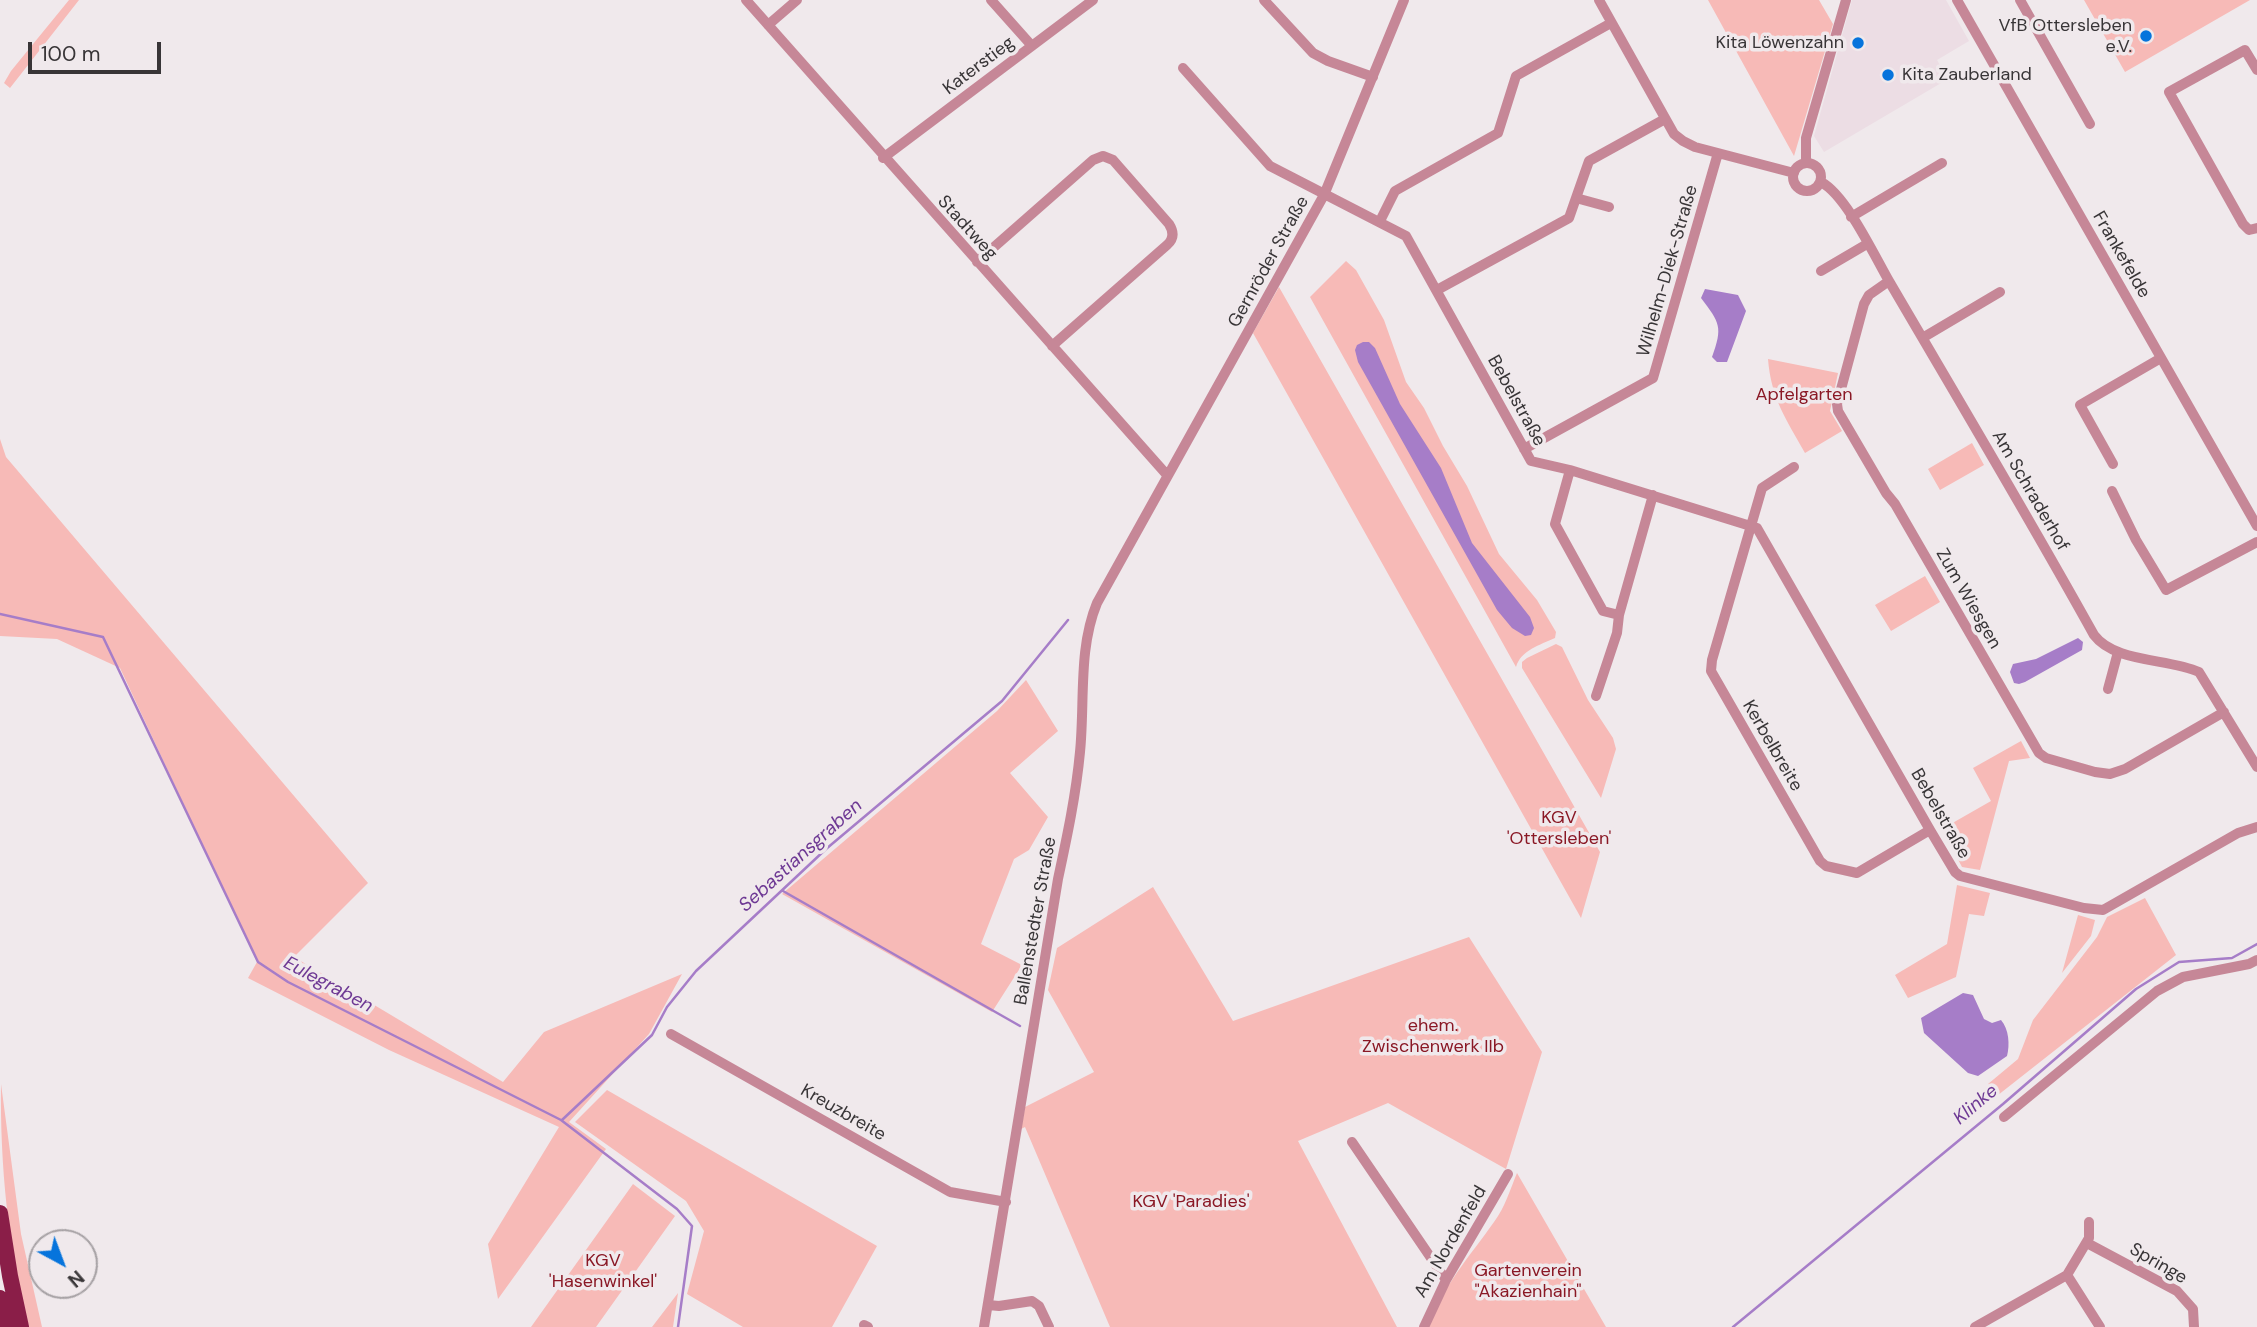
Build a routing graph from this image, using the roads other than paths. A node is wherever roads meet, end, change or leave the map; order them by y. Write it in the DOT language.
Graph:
graph roads {
  1 [pos="746,0"];
  2 [pos="797,0"];
  3 [pos="991,0"];
  4 [pos="1093,0"];
  5 [pos="1264,0"];
  6 [pos="1404,0"];
  7 [pos="1599,0"];
  8 [pos="1846,0"];
  9 [pos="1957,0"];
  10 [pos="2020,0"];
  11 [pos="1611,23"];
  12 [pos="768,25"];
  13 [pos="1032,46"];
  14 [pos="1183,68"];
  15 [pos="2257,71"];
  16 [pos="1373,77"];
  17 [pos="1665,119"];
  18 [pos="2090,124"];
  19 [pos="1718,153"];
  20 [pos="883,158"];
  21 [pos="1807,163"];
  22 [pos="1942,163"];
  23 [pos="1794,173"];
  24 [pos="1821,182"];
  25 [pos="1324,195"];
  26 [pos="1576,198"];
  27 [pos="1609,207"];
  28 [pos="1851,217"];
  29 [pos="1380,221"];
  30 [pos="2257,228"];
  31 [pos="1867,244"];
  32 [pos="978,262"];
  33 [pos="1821,271"];
  34 [pos="1889,281"];
  35 [pos="1437,290"];
  36 [pos="2000,292"];
  37 [pos="1924,338"];
  38 [pos="1052,346"];
  39 [pos="2161,358"];
  40 [pos="1524,449"];
  41 [pos="2113,464"];
  42 [pos="1794,467"];
  43 [pos="1570,470"];
  44 [pos="1167,475"];
  45 [pos="2112,491"];
  46 [pos="1653,495"];
  47 [pos="1752,525"];
  48 [pos="2257,526"];
  49 [pos="1138,529"];
  50 [pos="2257,542"];
  51 [pos="1619,615"];
  52 [pos="2118,652"];
  53 [pos="2108,689"];
  54 [pos="1596,696"];
  55 [pos="2224,712"];
  56 [pos="2257,767"];
  57 [pos="2257,827"];
  58 [pos="1930,830"];
  59 [pos="2257,960"];
  60 [pos="671,1034"];
  61 [pos="2004,1117"];
  62 [pos="1352,1142"];
  63 [pos="1508,1174"];
  64 [pos="1006,1202"];
  65 [pos="0,1213"];
  66 [pos="2090,1222"];
  67 [pos="2087,1243"];
  68 [pos="2067,1275"];
  69 [pos="1446,1280"];
  70 [pos="0,1298"];
  71 [pos="988,1305"];
  72 [pos="7,1327"];
  73 [pos="21,1327"];
  74 [pos="984,1327"];
  75 [pos="1049,1327"];
  76 [pos="1424,1327"];
  77 [pos="1975,1327"];
  78 [pos="2100,1327"];
  79 [pos="2194,1327"];
  1 -- 12 [label="street, Stadtweg"];
  2 -- 12 [label="street"];
  3 -- 13 [label="street"];
  4 -- 13 [label="street, Katerstieg"];
  5 -- 16 [label="street"];
  6 -- 16 [label="street, Gernröder Straße"];
  7 -- 11 [label="street"];
  8 -- 21 [label="street"];
  9 -- 39 [label="street, Frankefelde"];
  10 -- 18 [label="street"];
  11 -- 17 [label="street"];
  11 -- 29 [label="street"];
  12 -- 20 [label="street, Stadtweg"];
  13 -- 20 [label="street, Katerstieg"];
  14 -- 25 [label="street, Bebelstraße"];
  15 -- 30 [label="street"];
  16 -- 25 [label="street, Gernröder Straße"];
  17 -- 19 [label="street"];
  17 -- 26 [label="street"];
  19 -- 23 [label="street"];
  19 -- 40 [label="street, Wilhelm-Diek-Straße"];
  20 -- 32 [label="street, Stadtweg"];
  21 -- 23 [label="street"];
  21 -- 24 [label="street, Am Schraderhof"];
  22 -- 28 [label="street"];
  23 -- 24 [label="street"];
  24 -- 28 [label="street, Am Schraderhof"];
  25 -- 29 [label="street, Bebelstraße"];
  25 -- 44 [label="street, Gernröder Straße"];
  26 -- 27 [label="street"];
  26 -- 35 [label="street"];
  28 -- 31 [label="street, Am Schraderhof"];
  29 -- 35 [label="street, Bebelstraße"];
  31 -- 33 [label="street"];
  31 -- 34 [label="street, Am Schraderhof"];
  32 -- 38 [label="street, Stadtweg"];
  32 -- 38 [label="street"];
  34 -- 37 [label="street, Am Schraderhof"];
  34 -- 55 [label="street, Zum Wiesgen"];
  35 -- 40 [label="street, Bebelstraße"];
  36 -- 37 [label="street"];
  37 -- 52 [label="street, Am Schraderhof"];
  38 -- 44 [label="street, Stadtweg"];
  39 -- 41 [label="street"];
  39 -- 48 [label="street, Frankefelde"];
  40 -- 43 [label="street, Bebelstraße"];
  42 -- 47 [label="street"];
  43 -- 46 [label="street, Bebelstraße"];
  43 -- 51 [label="street"];
  44 -- 49 [label="street, Gernröder Straße"];
  45 -- 50 [label="street"];
  46 -- 47 [label="street, Bebelstraße"];
  46 -- 51 [label="street"];
  47 -- 58 [label="street, Bebelstraße"];
  47 -- 58 [label="street, Kerbelbreite"];
  49 -- 64 [label="street, Ballenstedter Straße"];
  51 -- 54 [label="street"];
  52 -- 53 [label="street"];
  52 -- 55 [label="street, Am Schraderhof"];
  55 -- 56 [label="street, Am Schraderhof"];
  57 -- 58 [label="street, Bebelstraße"];
  59 -- 61 [label="street"];
  60 -- 64 [label="street, Kreuzbreite"];
  62 -- 69 [label="street"];
  63 -- 69 [label="street, Am Nordenfeld"];
  64 -- 71 [label="street, Ballenstedter Straße"];
  65 -- 73 [label="highway"];
  66 -- 67 [label="street"];
  67 -- 68 [label="street"];
  67 -- 79 [label="street, Springe"];
  68 -- 77 [label="street"];
  68 -- 78 [label="street"];
  69 -- 76 [label="street, Am Nordenfeld"];
  70 -- 72 [label="highway"];
  71 -- 74 [label="street, Ballenstedter Straße"];
  71 -- 75 [label="street"];
}
